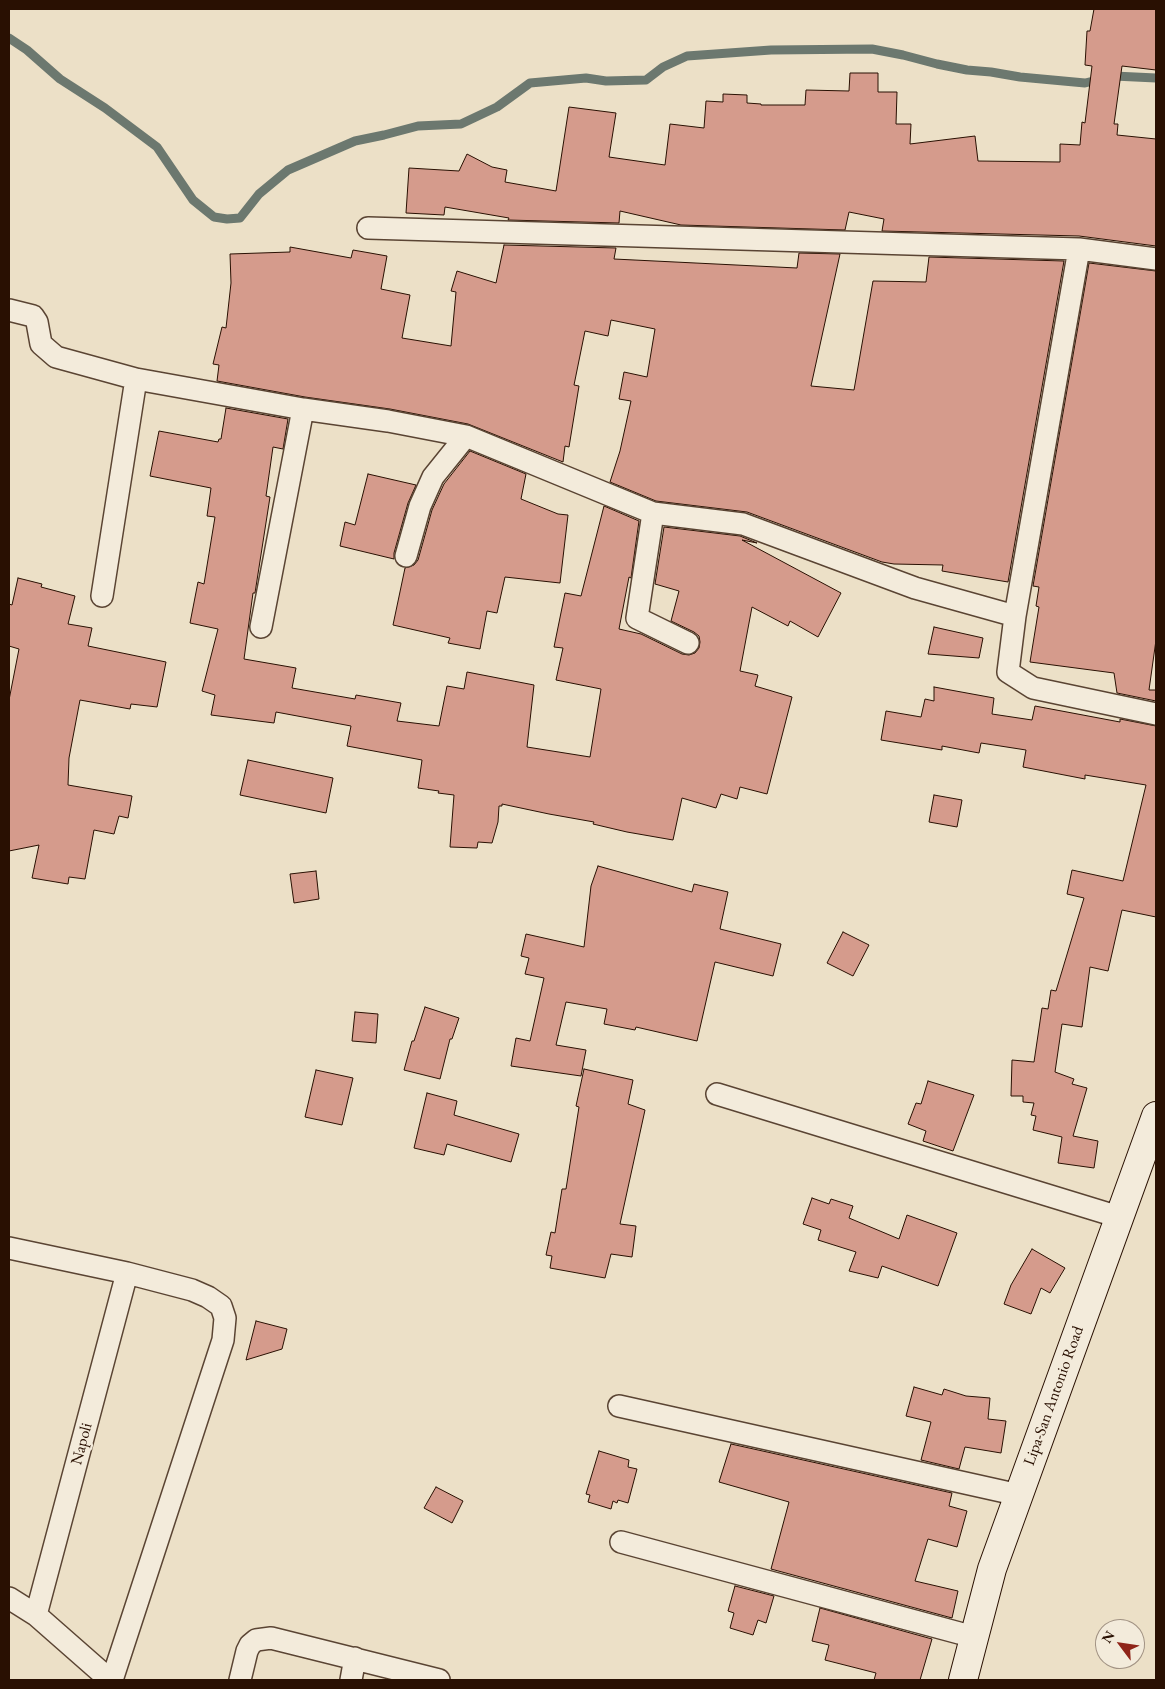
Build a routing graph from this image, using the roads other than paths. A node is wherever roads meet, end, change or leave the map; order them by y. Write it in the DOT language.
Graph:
graph roads {
  1 [pos="368,228"];
  2 [pos="1079,249"];
  3 [pos="1156,259"];
  4 [pos="9,310"];
  5 [pos="136,379"];
  6 [pos="303,409"];
  7 [pos="466,436"];
  8 [pos="653,513"];
  9 [pos="406,556"];
  10 [pos="102,596"];
  11 [pos="1015,616"];
  12 [pos="261,626"];
  13 [pos="688,643"];
  14 [pos="1156,714"];
  15 [pos="717,1094"];
  16 [pos="1156,1116"];
  17 [pos="1119,1217"];
  18 [pos="10,1253"];
  19 [pos="127,1273"];
  20 [pos="618,1406"];
  21 [pos="1019,1495"];
  22 [pos="620,1542"];
  23 [pos="9,1598"];
  24 [pos="36,1615"];
  25 [pos="974,1637"];
  26 [pos="355,1658"];
  27 [pos="111,1680"];
  28 [pos="240,1680"];
  29 [pos="351,1680"];
  30 [pos="439,1680"];
  31 [pos="963,1680"];
  1 -- 2 [label="street"];
  2 -- 3 [label="street"];
  2 -- 11 [label="street"];
  4 -- 5 [label="street"];
  5 -- 6 [label="street"];
  5 -- 10 [label="street"];
  6 -- 7 [label="street"];
  6 -- 12 [label="street"];
  7 -- 8 [label="street"];
  7 -- 9 [label="street"];
  8 -- 11 [label="street"];
  8 -- 13 [label="street"];
  11 -- 14 [label="street"];
  15 -- 17 [label="street"];
  16 -- 17 [label="main road, Lipa-San Antonio Road"];
  17 -- 21 [label="main road, Lipa-San Antonio Road"];
  18 -- 19 [label="street"];
  19 -- 24 [label="street, Napoli"];
  19 -- 27 [label="street"];
  20 -- 21 [label="street"];
  21 -- 25 [label="main road, Lipa-San Antonio Road"];
  22 -- 25 [label="street"];
  23 -- 24 [label="street"];
  24 -- 27 [label="street"];
  25 -- 31 [label="main road, Lipa-San Antonio Road"];
  26 -- 28 [label="street"];
  26 -- 29 [label="street"];
  26 -- 30 [label="street"];
}
